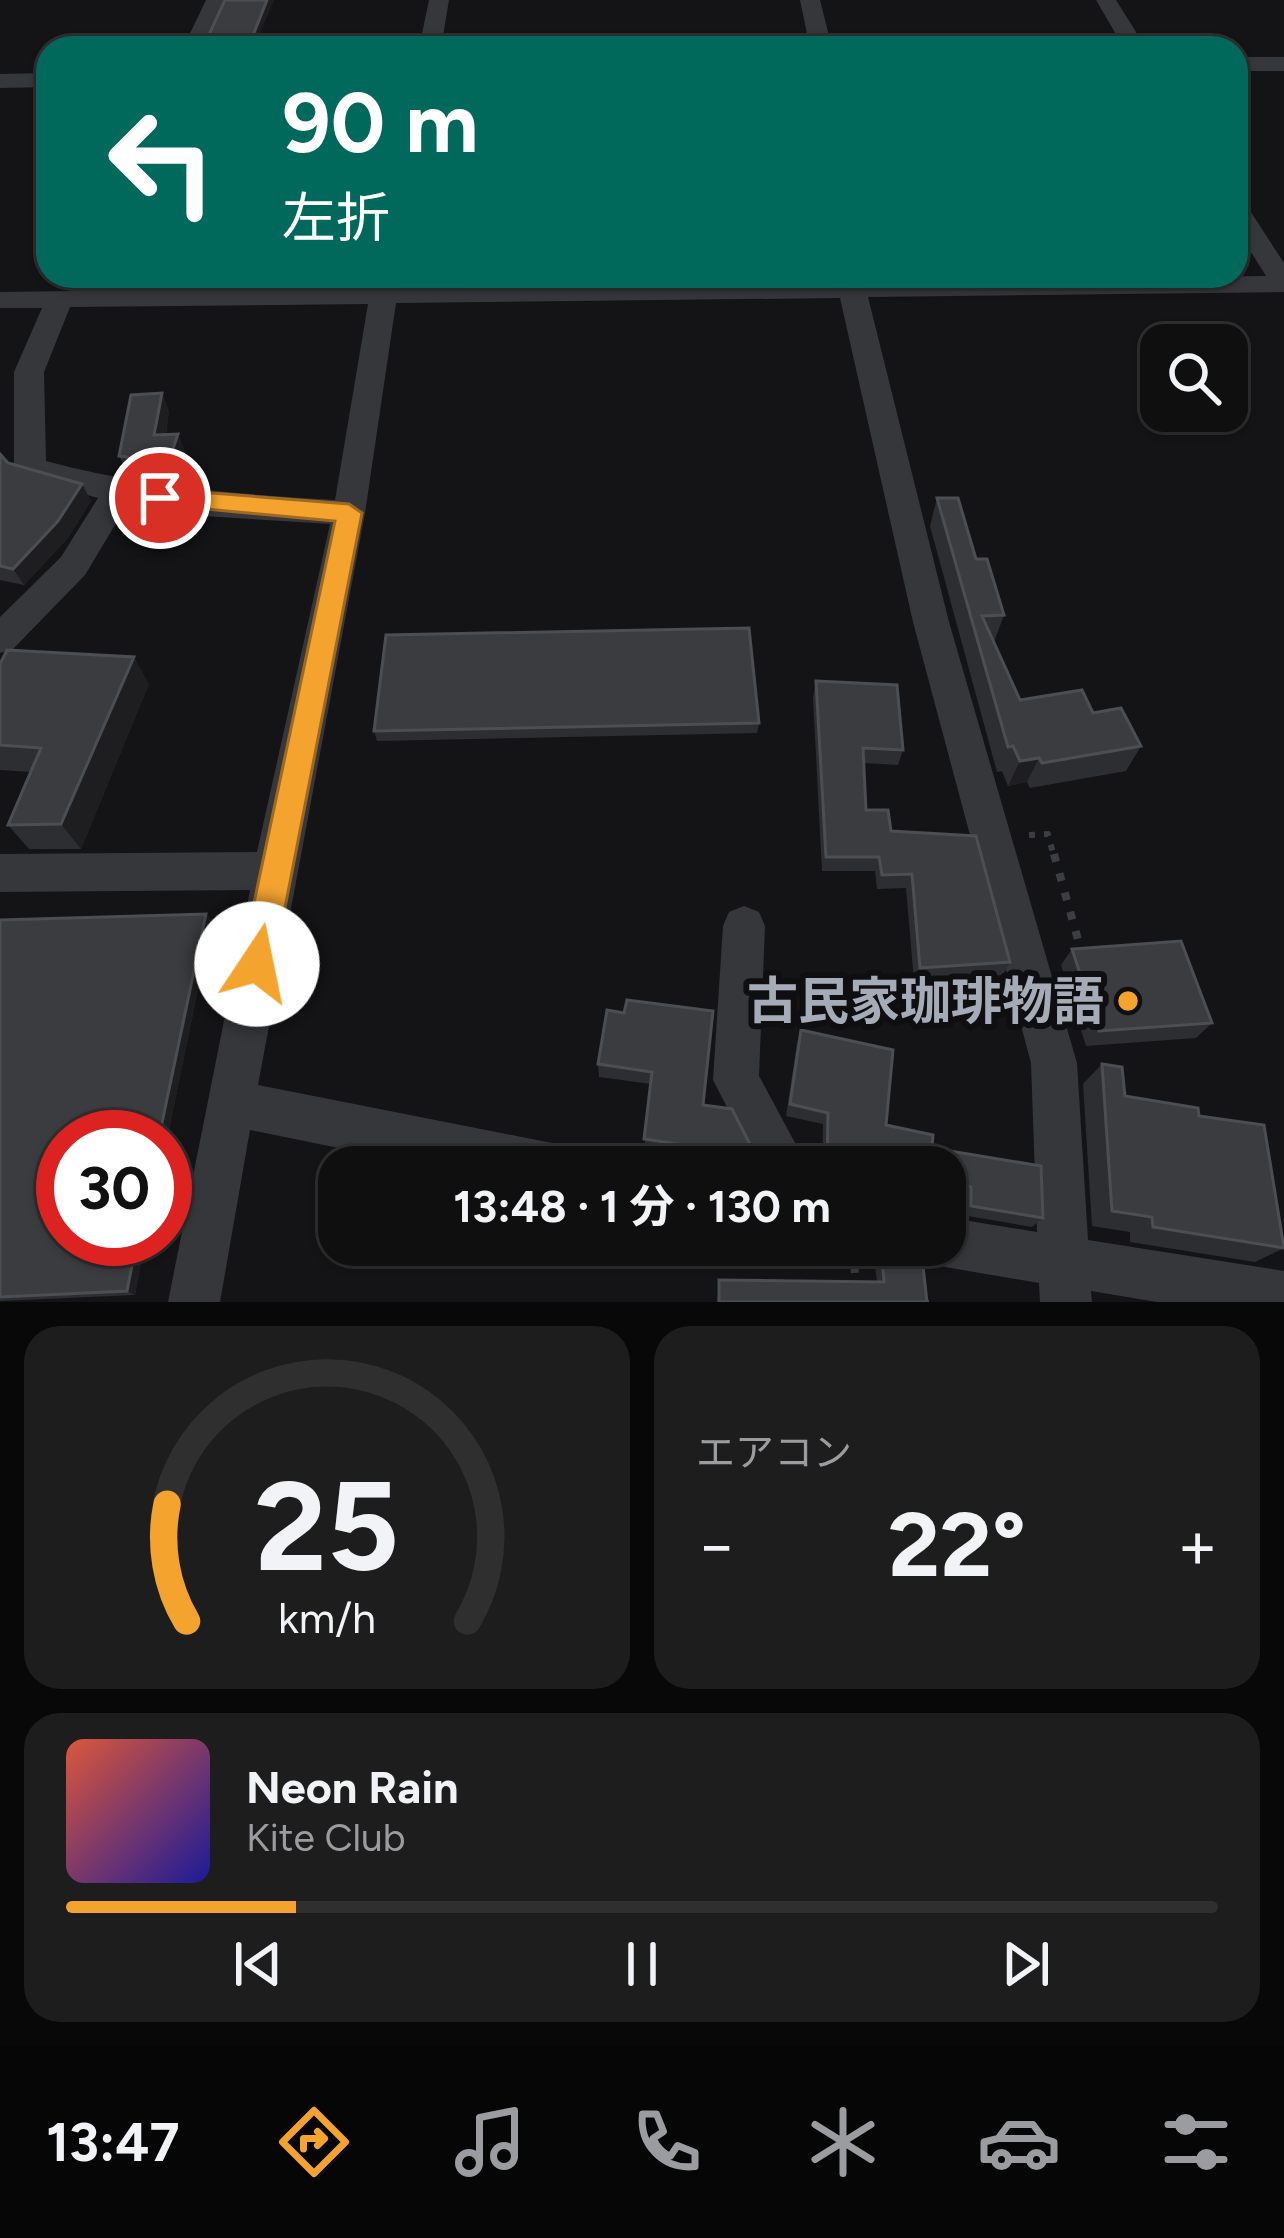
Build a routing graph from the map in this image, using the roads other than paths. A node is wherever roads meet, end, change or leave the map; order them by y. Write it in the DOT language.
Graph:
graph roads {
  1 [pos="216,0"];
  2 [pos="439,0"];
  3 [pos="810,0"];
  4 [pos="1106,0"];
  5 [pos="200,36"];
  6 [pos="432,36"];
  7 [pos="818,36"];
  8 [pos="1128,36"];
  9 [pos="1248,64"];
  10 [pos="1284,64"];
  11 [pos="36,80"];
  12 [pos="0,81"];
  13 [pos="1248,227"];
  14 [pos="1248,284"];
  15 [pos="315,288"];
  16 [pos="385,288"];
  17 [pos="852,288"];
  18 [pos="60,299"];
  19 [pos="0,300"];
  20 [pos="118,492"];
  21 [pos="349,513"];
  22 [pos="0,639"];
  23 [pos="274,871"];
  24 [pos="0,873"];
  25 [pos="743,926"];
  26 [pos="231,1103"];
  27 [pos="446,1146"];
  28 [pos="772,1146"];
  29 [pos="966,1249"];
  30 [pos="1064,1282"];
  31 [pos="1284,1297"];
  32 [pos="194,1302"];
  1 -- 5 [label="street"];
  2 -- 6 [label="street"];
  3 -- 7 [label="street"];
  4 -- 8 [label="street"];
  9 -- 10 [label="street"];
  11 -- 12 [label="street"];
  13 -- 14 [label="street"];
  15 -- 18 [label="street"];
  16 -- 21 [label="street"];
  17 -- 30 [label="street"];
  18 -- 19 [label="street"];
  18 -- 20 [label="street"];
  20 -- 21 [label="street"];
  20 -- 22 [label="street"];
  21 -- 23 [label="street"];
  23 -- 24 [label="street"];
  23 -- 26 [label="street"];
  25 -- 28 [label="street"];
  26 -- 27 [label="street"];
  26 -- 32 [label="street"];
  29 -- 30 [label="street"];
  30 -- 31 [label="street"];
}
